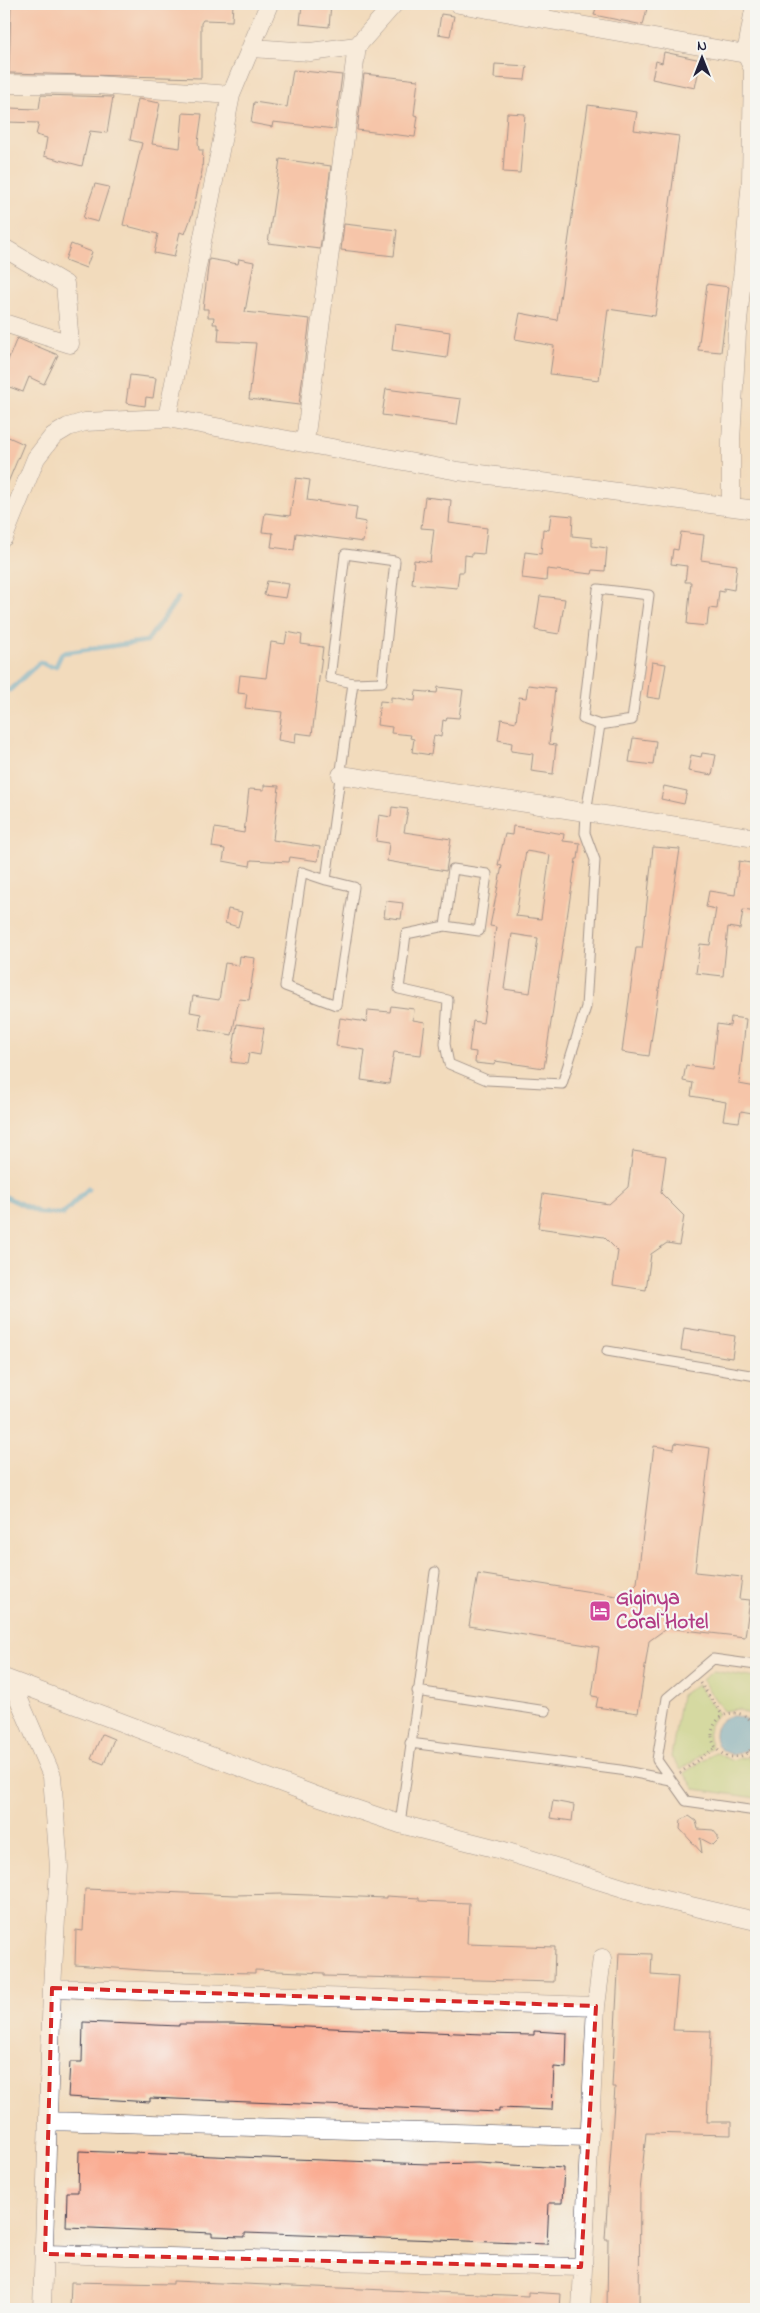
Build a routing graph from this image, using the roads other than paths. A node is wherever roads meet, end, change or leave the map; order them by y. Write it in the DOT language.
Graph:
graph roads {
  1 [pos="268,4"];
  2 [pos="394,4"];
  3 [pos="459,4"];
  4 [pos="755,4"];
  5 [pos="357,46"];
  6 [pos="252,48"];
  7 [pos="746,54"];
  8 [pos="4,84"];
  9 [pos="231,95"];
  10 [pos="4,248"];
  11 [pos="4,323"];
  12 [pos="167,418"];
  13 [pos="305,441"];
  14 [pos="731,506"];
  15 [pos="756,510"];
  16 [pos="4,537"];
  17 [pos="353,683"];
  18 [pos="600,725"];
  19 [pos="341,775"];
  20 [pos="586,813"];
  21 [pos="756,838"];
  22 [pos="326,880"];
  23 [pos="445,926"];
  24 [pos="607,1351"];
  25 [pos="756,1376"];
  26 [pos="435,1572"];
  27 [pos="756,1665"];
  28 [pos="8,1680"];
  29 [pos="417,1691"];
  30 [pos="546,1711"];
  31 [pos="410,1743"];
  32 [pos="671,1780"];
  33 [pos="756,1811"];
  34 [pos="400,1824"];
  35 [pos="756,1921"];
  36 [pos="602,1958"];
  37 [pos="52,1988"];
  38 [pos="596,2006"];
  39 [pos="48,2121"];
  40 [pos="588,2137"];
  41 [pos="45,2254"];
  42 [pos="582,2267"];
  43 [pos="42,2309"];
  44 [pos="580,2309"];
  1 -- 6 [label="street"];
  2 -- 5 [label="street"];
  3 -- 7 [label="street"];
  4 -- 7 [label="street"];
  5 -- 6 [label="street"];
  5 -- 13 [label="street"];
  6 -- 9 [label="street"];
  7 -- 14 [label="street"];
  8 -- 9 [label="street"];
  9 -- 12 [label="street"];
  10 -- 11 [label="street"];
  12 -- 13 [label="street"];
  12 -- 16 [label="street"];
  13 -- 14 [label="street"];
  14 -- 15 [label="street"];
  17 -- 17 [label="lane"];
  17 -- 19 [label="lane"];
  18 -- 18 [label="lane"];
  18 -- 20 [label="lane"];
  19 -- 20 [label="street"];
  19 -- 22 [label="lane"];
  20 -- 21 [label="street"];
  20 -- 23 [label="lane"];
  22 -- 22 [label="lane"];
  23 -- 23 [label="lane"];
  24 -- 25 [label="lane"];
  26 -- 29 [label="lane"];
  27 -- 32 [label="lane"];
  28 -- 34 [label="street"];
  28 -- 37 [label="street"];
  29 -- 30 [label="lane"];
  29 -- 31 [label="lane"];
  31 -- 32 [label="lane"];
  31 -- 34 [label="lane"];
  32 -- 33 [label="lane"];
  34 -- 35 [label="street"];
  36 -- 38 [label="street"];
  37 -- 38 [label="street"];
  37 -- 39 [label="street"];
  38 -- 40 [label="street"];
  39 -- 40 [label="street"];
  39 -- 41 [label="street"];
  40 -- 42 [label="street"];
  41 -- 42 [label="street"];
  41 -- 43 [label="street"];
  42 -- 44 [label="street"];
}
